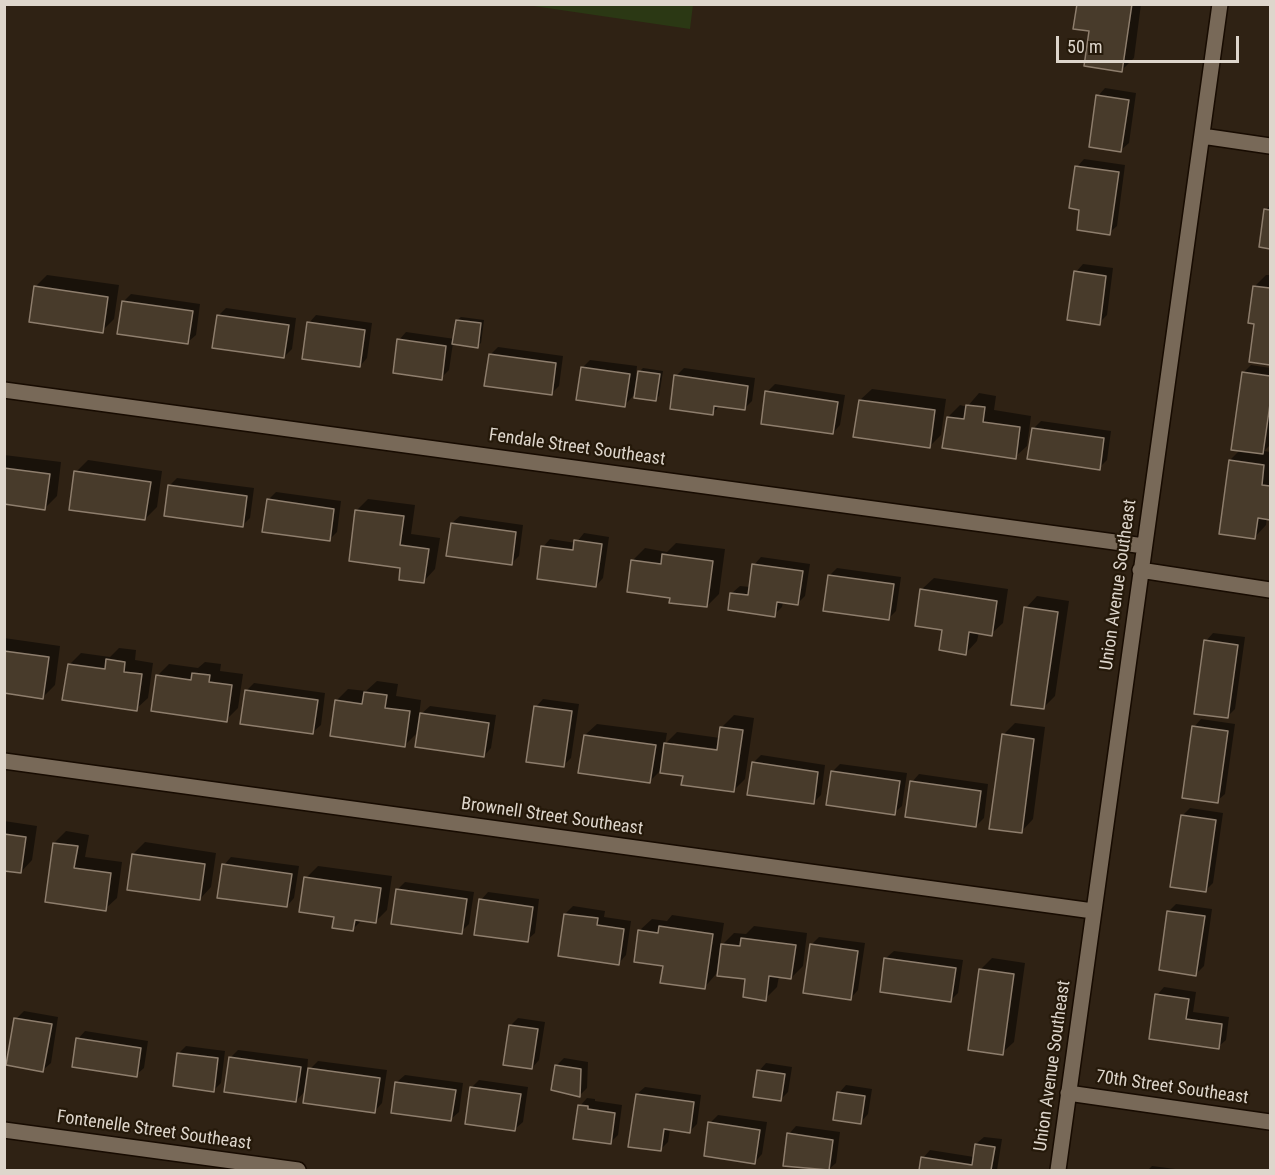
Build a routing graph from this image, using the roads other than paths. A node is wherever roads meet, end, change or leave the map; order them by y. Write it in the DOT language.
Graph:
graph roads {
  1 [pos="1220,4"];
  2 [pos="1202,136"];
  3 [pos="1270,146"];
  4 [pos="4,390"];
  5 [pos="1144,546"];
  6 [pos="1140,570"];
  7 [pos="1270,590"];
  8 [pos="4,761"];
  9 [pos="1093,911"];
  10 [pos="1068,1093"];
  11 [pos="1270,1122"];
  12 [pos="4,1130"];
  13 [pos="298,1170"];
  14 [pos="1058,1170"];
  1 -- 2 [label="street, Union Avenue Southeast"];
  2 -- 3 [label="street"];
  2 -- 5 [label="street, Union Avenue Southeast"];
  4 -- 5 [label="street, Fendale Street Southeast"];
  5 -- 6 [label="street, Union Avenue Southeast"];
  6 -- 7 [label="street"];
  6 -- 9 [label="street, Union Avenue Southeast"];
  8 -- 9 [label="street, Brownell Street Southeast"];
  9 -- 10 [label="street, Union Avenue Southeast"];
  10 -- 11 [label="street, 70th Street Southeast"];
  10 -- 14 [label="street, Union Avenue Southeast"];
  12 -- 13 [label="street, Fontenelle Street Southeast"];
}
